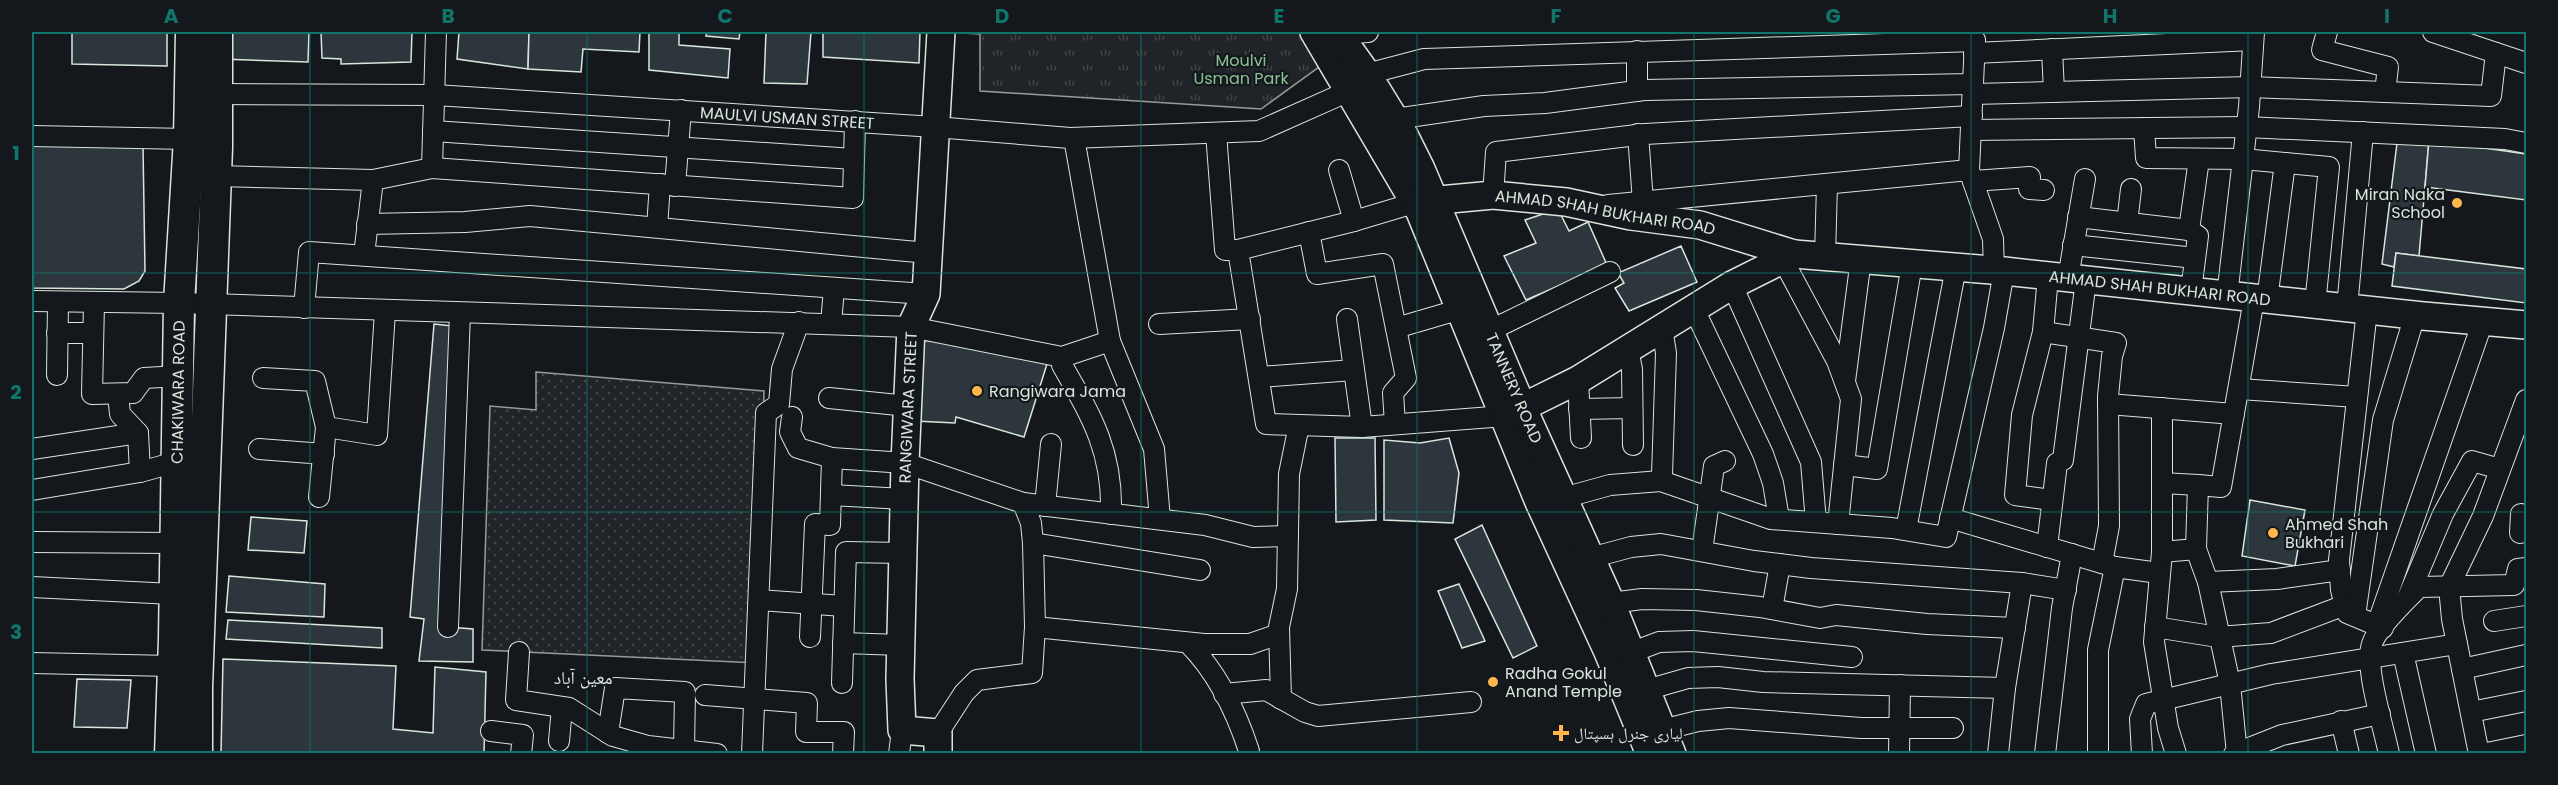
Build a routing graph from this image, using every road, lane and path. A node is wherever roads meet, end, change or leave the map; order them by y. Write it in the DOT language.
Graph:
graph roads {
  1 [pos="191,32"];
  2 [pos="217,32"];
  3 [pos="436,32"];
  4 [pos="941,32"];
  5 [pos="1330,32"];
  6 [pos="1368,32"];
  7 [pos="2326,32"];
  8 [pos="2433,32"];
  9 [pos="2254,36"];
  10 [pos="2457,36"];
  11 [pos="1796,39"];
  12 [pos="1975,42"];
  13 [pos="2052,49"];
  14 [pos="1636,51"];
  15 [pos="2496,53"];
  16 [pos="2526,63"];
  17 [pos="1358,82"];
  18 [pos="2250,87"];
  19 [pos="1973,89"];
  20 [pos="1636,91"];
  21 [pos="2054,92"];
  22 [pos="2385,92"];
  23 [pos="218,94"];
  24 [pos="435,95"];
  25 [pos="681,110"];
  26 [pos="1395,119"];
  27 [pos="855,121"];
  28 [pos="1971,123"];
  29 [pos="935,126"];
  30 [pos="2246,127"];
  31 [pos="2144,128"];
  32 [pos="433,131"];
  33 [pos="2363,132"];
  34 [pos="1216,133"];
  35 [pos="1638,134"];
  36 [pos="32,136"];
  37 [pos="1074,138"];
  38 [pos="189,139"];
  39 [pos="2526,142"];
  40 [pos="678,146"];
  41 [pos="854,159"];
  42 [pos="2199,159"];
  43 [pos="2243,159"];
  44 [pos="2285,163"];
  45 [pos="432,168"];
  46 [pos="1340,170"];
  47 [pos="216,176"];
  48 [pos="1971,176"];
  49 [pos="2085,178"];
  50 [pos="372,180"];
  51 [pos="1827,184"];
  52 [pos="668,185"];
  53 [pos="2131,189"];
  54 [pos="2044,190"];
  55 [pos="1492,195"];
  56 [pos="1425,201"];
  57 [pos="1643,202"];
  58 [pos="1590,207"];
  59 [pos="2325,207"];
  60 [pos="2356,209"];
  61 [pos="2078,217"];
  62 [pos="1354,221"];
  63 [pos="2127,223"];
  64 [pos="368,224"];
  65 [pos="657,227"];
  66 [pos="2189,230"];
  67 [pos="1309,232"];
  68 [pos="2073,245"];
  69 [pos="1238,250"];
  70 [pos="928,253"];
  71 [pos="364,255"];
  72 [pos="1788,257"];
  73 [pos="1826,257"];
  74 [pos="2195,258"];
  75 [pos="1861,260"];
  76 [pos="1912,264"];
  77 [pos="1956,267"];
  78 [pos="1999,271"];
  79 [pos="1610,272"];
  80 [pos="2067,278"];
  81 [pos="1732,285"];
  82 [pos="834,288"];
  83 [pos="2191,291"];
  84 [pos="926,294"];
  85 [pos="2227,296"];
  86 [pos="2261,299"];
  87 [pos="32,301"];
  88 [pos="58,302"];
  89 [pos="94,303"];
  90 [pos="179,303"];
  91 [pos="211,305"];
  92 [pos="2315,305"];
  93 [pos="304,308"];
  94 [pos="1461,309"];
  95 [pos="1694,309"];
  96 [pos="2357,309"];
  97 [pos="385,311"];
  98 [pos="460,313"];
  99 [pos="2415,315"];
  100 [pos="1250,319"];
  101 [pos="1347,319"];
  102 [pos="2483,321"];
  103 [pos="800,322"];
  104 [pos="831,324"];
  105 [pos="1159,324"];
  106 [pos="2526,325"];
  107 [pos="911,327"];
  108 [pos="1396,328"];
  109 [pos="1662,328"];
  110 [pos="1491,330"];
  111 [pos="2043,332"];
  112 [pos="57,333"];
  113 [pos="93,333"];
  114 [pos="2079,338"];
  115 [pos="1110,341"];
  116 [pos="1628,350"];
  117 [pos="1062,357"];
  118 [pos="1354,370"];
  119 [pos="57,375"];
  120 [pos="179,376"];
  121 [pos="1259,377"];
  122 [pos="263,378"];
  123 [pos="1578,381"];
  124 [pos="1845,383"];
  125 [pos="2239,389"];
  126 [pos="118,394"];
  127 [pos="2357,397"];
  128 [pos="829,398"];
  129 [pos="2526,400"];
  130 [pos="2108,404"];
  131 [pos="908,406"];
  132 [pos="1632,408"];
  133 [pos="2162,408"];
  134 [pos="1579,409"];
  135 [pos="1514,412"];
  136 [pos="2234,414"];
  137 [pos="792,417"];
  138 [pos="1395,424"];
  139 [pos="1299,425"];
  140 [pos="326,427"];
  141 [pos="1362,427"];
  142 [pos="138,433"];
  143 [pos="1581,438"];
  144 [pos="1051,444"];
  145 [pos="1633,445"];
  146 [pos="32,449"];
  147 [pos="259,449"];
  148 [pos="324,454"];
  149 [pos="832,458"];
  150 [pos="1725,461"];
  151 [pos="176,462"];
  152 [pos="905,463"];
  153 [pos="1844,465"];
  154 [pos="2500,469"];
  155 [pos="140,472"];
  156 [pos="1662,475"];
  157 [pos="2162,483"];
  158 [pos="2198,485"];
  159 [pos="32,488"];
  160 [pos="831,495"];
  161 [pos="319,497"];
  162 [pos="1563,498"];
  163 [pos="1711,498"];
  164 [pos="904,499"];
  165 [pos="2052,500"];
  166 [pos="1023,503"];
  167 [pos="1045,506"];
  168 [pos="1111,514"];
  169 [pos="1950,518"];
  170 [pos="1160,519"];
  171 [pos="1779,519"];
  172 [pos="1816,522"];
  173 [pos="1838,524"];
  174 [pos="1906,530"];
  175 [pos="1288,536"];
  176 [pos="32,542"];
  177 [pos="176,543"];
  178 [pos="1033,543"];
  179 [pos="2047,547"];
  180 [pos="2196,549"];
  181 [pos="1702,551"];
  182 [pos="2162,552"];
  183 [pos="903,553"];
  184 [pos="2072,554"];
  185 [pos="1590,558"];
  186 [pos="1780,564"];
  187 [pos="2108,565"];
  188 [pos="2526,568"];
  189 [pos="1200,570"];
  190 [pos="2340,570"];
  191 [pos="2159,573"];
  192 [pos="2208,582"];
  193 [pos="2022,583"];
  194 [pos="32,587"];
  195 [pos="2449,587"];
  196 [pos="2066,590"];
  197 [pos="173,594"];
  198 [pos="759,600"];
  199 [pos="2406,600"];
  200 [pos="1611,603"];
  201 [pos="811,604"];
  202 [pos="844,606"];
  203 [pos="1772,609"];
  204 [pos="2350,611"];
  205 [pos="2526,616"];
  206 [pos="2494,621"];
  207 [pos="2380,626"];
  208 [pos="447,627"];
  209 [pos="1035,627"];
  210 [pos="2155,627"];
  211 [pos="2015,628"];
  212 [pos="1279,634"];
  213 [pos="810,637"];
  214 [pos="2218,637"];
  215 [pos="1188,642"];
  216 [pos="843,643"];
  217 [pos="2457,644"];
  218 [pos="901,645"];
  219 [pos="519,652"];
  220 [pos="1630,653"];
  221 [pos="2403,653"];
  222 [pos="2526,655"];
  223 [pos="1852,657"];
  224 [pos="2371,657"];
  225 [pos="32,663"];
  226 [pos="172,666"];
  227 [pos="2462,669"];
  228 [pos="842,683"];
  229 [pos="2230,684"];
  230 [pos="1900,685"];
  231 [pos="2005,688"];
  232 [pos="1646,690"];
  233 [pos="1224,694"];
  234 [pos="705,695"];
  235 [pos="2164,698"];
  236 [pos="1281,699"];
  237 [pos="755,700"];
  238 [pos="2526,701"];
  239 [pos="1471,702"];
  240 [pos="562,707"];
  241 [pos="2471,712"];
  242 [pos="2380,714"];
  243 [pos="2341,722"];
  244 [pos="1900,728"];
  245 [pos="1953,728"];
  246 [pos="491,731"];
  247 [pos="559,741"];
  248 [pos="612,741"];
  249 [pos="900,742"];
  250 [pos="938,743"];
  251 [pos="2526,745"];
  252 [pos="1661,746"];
  253 [pos="684,750"];
  254 [pos="1249,751"];
  255 [pos="170,753"];
  256 [pos="197,753"];
  257 [pos="521,753"];
  258 [pos="717,753"];
  259 [pos="752,753"];
  260 [pos="843,753"];
  261 [pos="1899,753"];
  262 [pos="1998,753"];
  263 [pos="2045,753"];
  264 [pos="2098,753"];
  265 [pos="2142,753"];
  266 [pos="2176,753"];
  267 [pos="2236,753"];
  268 [pos="2349,753"];
  269 [pos="2390,753"];
  270 [pos="2426,753"];
  271 [pos="2481,753"];
  1 -- 38 [label="main road, CHAKIWARA ROAD"];
  2 -- 23 [label="main road, CHAKIWARA ROAD"];
  3 -- 24 [label="street"];
  4 -- 29 [label="street, RANGIWARA STREET"];
  5 -- 6 [label="street"];
  5 -- 17 [label="street, TANNERY ROAD"];
  7 -- 22 [label="street"];
  8 -- 10 [label="street"];
  9 -- 13 [label="street, MAULVI USMAN STREET"];
  9 -- 18 [label="street"];
  10 -- 15 [label="street"];
  11 -- 12 [label="street, MAULVI USMAN STREET"];
  11 -- 14 [label="street, MAULVI USMAN STREET"];
  12 -- 13 [label="street, MAULVI USMAN STREET"];
  12 -- 19 [label="street"];
  13 -- 21 [label="street"];
  14 -- 17 [label="street, MAULVI USMAN STREET"];
  14 -- 20 [label="street"];
  15 -- 16 [label="street"];
  15 -- 22 [label="street"];
  17 -- 26 [label="street, TANNERY ROAD"];
  17 -- 34 [label="street, MAULVI USMAN STREET"];
  17 -- 56 [label="street, TANNERY ROAD"];
  18 -- 21 [label="street"];
  18 -- 22 [label="street"];
  18 -- 30 [label="street"];
  19 -- 20 [label="street"];
  19 -- 21 [label="street"];
  19 -- 28 [label="street"];
  20 -- 26 [label="street"];
  23 -- 24 [label="street, MAULVI USMAN STREET"];
  23 -- 47 [label="main road, CHAKIWARA ROAD"];
  24 -- 25 [label="street, MAULVI USMAN STREET"];
  24 -- 32 [label="street"];
  25 -- 27 [label="street, MAULVI USMAN STREET"];
  25 -- 40 [label="street"];
  26 -- 56 [label="street, TANNERY ROAD"];
  27 -- 29 [label="street, MAULVI USMAN STREET"];
  27 -- 41 [label="street"];
  28 -- 31 [label="street"];
  28 -- 35 [label="street"];
  28 -- 48 [label="street"];
  29 -- 37 [label="street, MAULVI USMAN STREET"];
  29 -- 70 [label="street, RANGIWARA STREET"];
  30 -- 31 [label="street"];
  30 -- 33 [label="street"];
  30 -- 43 [label="street"];
  31 -- 42 [label="street"];
  32 -- 40 [label="street"];
  32 -- 45 [label="street"];
  33 -- 39 [label="street"];
  33 -- 60 [label="street"];
  34 -- 37 [label="street, MAULVI USMAN STREET"];
  34 -- 69 [label="street"];
  35 -- 55 [label="street"];
  35 -- 57 [label="street"];
  36 -- 38 [label="street"];
  37 -- 115 [label="street"];
  38 -- 90 [label="main road, CHAKIWARA ROAD"];
  40 -- 41 [label="street"];
  40 -- 52 [label="street"];
  41 -- 52 [label="street"];
  42 -- 43 [label="street"];
  42 -- 66 [label="street"];
  43 -- 44 [label="street"];
  43 -- 85 [label="street"];
  44 -- 59 [label="street"];
  44 -- 86 [label="street"];
  45 -- 50 [label="street"];
  45 -- 52 [label="street"];
  46 -- 62 [label="street"];
  47 -- 50 [label="street"];
  47 -- 91 [label="main road, CHAKIWARA ROAD"];
  48 -- 51 [label="street"];
  48 -- 54 [label="street"];
  48 -- 78 [label="street"];
  49 -- 61 [label="street"];
  50 -- 64 [label="street"];
  51 -- 57 [label="street"];
  51 -- 73 [label="street"];
  52 -- 65 [label="street"];
  53 -- 63 [label="street"];
  55 -- 56 [label="street, AHMAD SHAH BUKHARI ROAD"];
  55 -- 58 [label="street, AHMAD SHAH BUKHARI ROAD"];
  56 -- 62 [label="street"];
  56 -- 94 [label="street, TANNERY ROAD"];
  56 -- 110 [label="street, TANNERY ROAD"];
  57 -- 58 [label="street"];
  58 -- 72 [label="street, AHMAD SHAH BUKHARI ROAD"];
  59 -- 60 [label="street"];
  59 -- 92 [label="street"];
  60 -- 96 [label="street"];
  61 -- 63 [label="street"];
  61 -- 68 [label="street"];
  62 -- 67 [label="street"];
  63 -- 66 [label="street"];
  64 -- 65 [label="street"];
  64 -- 71 [label="street"];
  65 -- 70 [label="street"];
  66 -- 74 [label="street"];
  67 -- 69 [label="street"];
  67 -- 108 [label="street"];
  68 -- 74 [label="street"];
  68 -- 80 [label="street"];
  69 -- 100 [label="street"];
  70 -- 84 [label="street, RANGIWARA STREET"];
  71 -- 82 [label="street"];
  71 -- 93 [label="street"];
  72 -- 73 [label="street, AHMAD SHAH BUKHARI ROAD"];
  72 -- 81 [label="street"];
  72 -- 124 [label="street"];
  73 -- 75 [label="street, AHMAD SHAH BUKHARI ROAD"];
  74 -- 83 [label="street"];
  75 -- 76 [label="street, AHMAD SHAH BUKHARI ROAD"];
  75 -- 124 [label="street"];
  76 -- 77 [label="street, AHMAD SHAH BUKHARI ROAD"];
  76 -- 153 [label="street"];
  77 -- 78 [label="street, AHMAD SHAH BUKHARI ROAD"];
  77 -- 174 [label="street"];
  78 -- 80 [label="street, AHMAD SHAH BUKHARI ROAD"];
  78 -- 169 [label="street"];
  79 -- 110 [label="street"];
  80 -- 83 [label="street, AHMAD SHAH BUKHARI ROAD"];
  80 -- 111 [label="street"];
  80 -- 114 [label="street"];
  81 -- 95 [label="street"];
  81 -- 172 [label="street"];
  82 -- 84 [label="street"];
  82 -- 104 [label="street"];
  83 -- 85 [label="street, AHMAD SHAH BUKHARI ROAD"];
  84 -- 107 [label="street, RANGIWARA STREET"];
  85 -- 86 [label="street, AHMAD SHAH BUKHARI ROAD"];
  86 -- 92 [label="street, AHMAD SHAH BUKHARI ROAD"];
  86 -- 125 [label="street"];
  87 -- 88 [label="street"];
  88 -- 89 [label="street"];
  88 -- 112 [label="street"];
  89 -- 90 [label="street"];
  89 -- 113 [label="street"];
  90 -- 91 [label="street"];
  90 -- 120 [label="main road, CHAKIWARA ROAD"];
  91 -- 93 [label="street"];
  91 -- 256 [label="main road, CHAKIWARA ROAD"];
  92 -- 96 [label="street, AHMAD SHAH BUKHARI ROAD"];
  93 -- 97 [label="street"];
  94 -- 108 [label="street"];
  94 -- 135 [label="street, TANNERY ROAD"];
  95 -- 109 [label="street"];
  95 -- 171 [label="street"];
  96 -- 99 [label="street, AHMAD SHAH BUKHARI ROAD"];
  96 -- 127 [label="street"];
  97 -- 98 [label="street"];
  97 -- 140 [label="street"];
  98 -- 103 [label="street"];
  98 -- 208 [label="street"];
  99 -- 102 [label="street, AHMAD SHAH BUKHARI ROAD"];
  99 -- 204 [label="street"];
  100 -- 105 [label="street"];
  100 -- 121 [label="street"];
  101 -- 118 [label="street"];
  102 -- 106 [label="street, AHMAD SHAH BUKHARI ROAD"];
  102 -- 207 [label="street"];
  103 -- 104 [label="street"];
  103 -- 198 [label="street"];
  104 -- 107 [label="street"];
  107 -- 117 [label="street"];
  107 -- 131 [label="street, RANGIWARA STREET"];
  108 -- 138 [label="street"];
  109 -- 116 [label="street"];
  109 -- 156 [label="street"];
  110 -- 135 [label="street, TANNERY ROAD"];
  111 -- 114 [label="street"];
  111 -- 165 [label="street"];
  112 -- 113 [label="street"];
  112 -- 119 [label="street"];
  113 -- 126 [label="street"];
  114 -- 130 [label="street"];
  114 -- 165 [label="street"];
  115 -- 117 [label="street"];
  115 -- 170 [label="street"];
  116 -- 123 [label="street"];
  116 -- 132 [label="street"];
  117 -- 168 [label="street"];
  118 -- 121 [label="street"];
  118 -- 141 [label="street"];
  120 -- 126 [label="street"];
  120 -- 151 [label="main road, CHAKIWARA ROAD"];
  121 -- 139 [label="street"];
  122 -- 140 [label="street"];
  123 -- 134 [label="street"];
  123 -- 135 [label="street"];
  124 -- 153 [label="street"];
  125 -- 127 [label="street"];
  125 -- 136 [label="street"];
  126 -- 142 [label="street"];
  127 -- 190 [label="street"];
  128 -- 131 [label="street"];
  129 -- 154 [label="street"];
  130 -- 133 [label="street"];
  130 -- 187 [label="street"];
  131 -- 152 [label="street, RANGIWARA STREET"];
  132 -- 134 [label="street"];
  132 -- 145 [label="street"];
  133 -- 136 [label="street"];
  133 -- 157 [label="street"];
  134 -- 143 [label="street"];
  135 -- 138 [label="street"];
  135 -- 162 [label="street, TANNERY ROAD"];
  135 -- 252 [label="street, TANNERY ROAD"];
  136 -- 158 [label="street"];
  137 -- 149 [label="street"];
  138 -- 141 [label="street"];
  139 -- 141 [label="street"];
  139 -- 175 [label="street"];
  140 -- 148 [label="street"];
  142 -- 146 [label="street"];
  142 -- 155 [label="street"];
  144 -- 167 [label="street"];
  147 -- 148 [label="street"];
  148 -- 161 [label="street"];
  149 -- 152 [label="street"];
  149 -- 160 [label="street"];
  150 -- 163 [label="street"];
  151 -- 155 [label="street"];
  151 -- 177 [label="main road, CHAKIWARA ROAD"];
  152 -- 164 [label="street, RANGIWARA STREET"];
  152 -- 166 [label="street"];
  153 -- 173 [label="street"];
  154 -- 195 [label="street"];
  154 -- 199 [label="street"];
  155 -- 159 [label="street"];
  157 -- 158 [label="street"];
  157 -- 182 [label="street"];
  158 -- 180 [label="street"];
  160 -- 164 [label="street"];
  160 -- 201 [label="street"];
  162 -- 163 [label="street"];
  162 -- 185 [label="street, TANNERY ROAD"];
  163 -- 171 [label="street"];
  163 -- 181 [label="street"];
  164 -- 183 [label="street, RANGIWARA STREET"];
  165 -- 179 [label="street"];
  166 -- 167 [label="street"];
  166 -- 178 [label="street"];
  167 -- 168 [label="street"];
  168 -- 170 [label="street"];
  169 -- 174 [label="street"];
  169 -- 179 [label="street"];
  170 -- 175 [label="street"];
  171 -- 172 [label="street"];
  172 -- 173 [label="street"];
  173 -- 174 [label="street"];
  175 -- 212 [label="street"];
  176 -- 177 [label="street"];
  177 -- 197 [label="main road, CHAKIWARA ROAD"];
  178 -- 189 [label="street"];
  178 -- 209 [label="street"];
  179 -- 184 [label="street"];
  180 -- 182 [label="street"];
  180 -- 192 [label="street"];
  181 -- 185 [label="street"];
  181 -- 186 [label="street"];
  182 -- 191 [label="street"];
  183 -- 202 [label="street"];
  183 -- 218 [label="street, RANGIWARA STREET"];
  184 -- 187 [label="street"];
  184 -- 196 [label="street"];
  185 -- 200 [label="street, TANNERY ROAD"];
  186 -- 193 [label="street"];
  186 -- 203 [label="street"];
  187 -- 191 [label="street"];
  187 -- 264 [label="street"];
  188 -- 195 [label="street"];
  190 -- 192 [label="street"];
  190 -- 204 [label="street"];
  191 -- 210 [label="street"];
  192 -- 214 [label="street"];
  193 -- 196 [label="street"];
  193 -- 211 [label="street"];
  194 -- 197 [label="street"];
  195 -- 199 [label="street"];
  195 -- 217 [label="street"];
  196 -- 263 [label="street"];
  197 -- 226 [label="main road, CHAKIWARA ROAD"];
  198 -- 201 [label="street"];
  198 -- 237 [label="street"];
  199 -- 207 [label="street"];
  200 -- 203 [label="street"];
  200 -- 220 [label="street, TANNERY ROAD"];
  201 -- 202 [label="street"];
  201 -- 213 [label="street"];
  202 -- 216 [label="street"];
  203 -- 211 [label="street"];
  204 -- 207 [label="street"];
  204 -- 214 [label="street"];
  205 -- 206 [label="street"];
  207 -- 224 [label="street"];
  209 -- 215 [label="street"];
  209 -- 250 [label="street"];
  210 -- 214 [label="street"];
  210 -- 235 [label="street"];
  211 -- 231 [label="street"];
  212 -- 215 [label="street"];
  212 -- 236 [label="street"];
  214 -- 229 [label="street"];
  215 -- 233 [label="street"];
  216 -- 218 [label="street"];
  216 -- 228 [label="street"];
  217 -- 221 [label="street"];
  217 -- 227 [label="street"];
  218 -- 249 [label="street, RANGIWARA STREET"];
  219 -- 240 [label="street"];
  220 -- 223 [label="street"];
  220 -- 232 [label="street, TANNERY ROAD"];
  221 -- 224 [label="street"];
  221 -- 270 [label="street"];
  222 -- 227 [label="street"];
  224 -- 229 [label="street"];
  224 -- 242 [label="street"];
  225 -- 226 [label="street"];
  226 -- 255 [label="main road, CHAKIWARA ROAD"];
  227 -- 241 [label="street"];
  229 -- 235 [label="street"];
  229 -- 267 [label="street"];
  230 -- 231 [label="street"];
  230 -- 232 [label="street"];
  230 -- 244 [label="street"];
  231 -- 262 [label="street"];
  232 -- 252 [label="street, TANNERY ROAD"];
  233 -- 236 [label="street"];
  233 -- 254 [label="street"];
  234 -- 237 [label="street"];
  235 -- 265 [label="street"];
  235 -- 266 [label="street"];
  236 -- 239 [label="street"];
  237 -- 259 [label="street"];
  237 -- 260 [label="street"];
  238 -- 241 [label="street"];
  240 -- 247 [label="street"];
  240 -- 248 [label="street"];
  241 -- 271 [label="street"];
  242 -- 243 [label="street"];
  242 -- 269 [label="street"];
  243 -- 267 [label="street"];
  243 -- 268 [label="street"];
  244 -- 245 [label="street"];
  244 -- 252 [label="street"];
  244 -- 261 [label="street"];
  246 -- 257 [label="street"];
  248 -- 253 [label="street"];
  248 -- 253 [label="street"];
  249 -- 250 [label="street, RANGIWARA STREET"];
  251 -- 271 [label="street"];
  253 -- 258 [label="street"];
}
